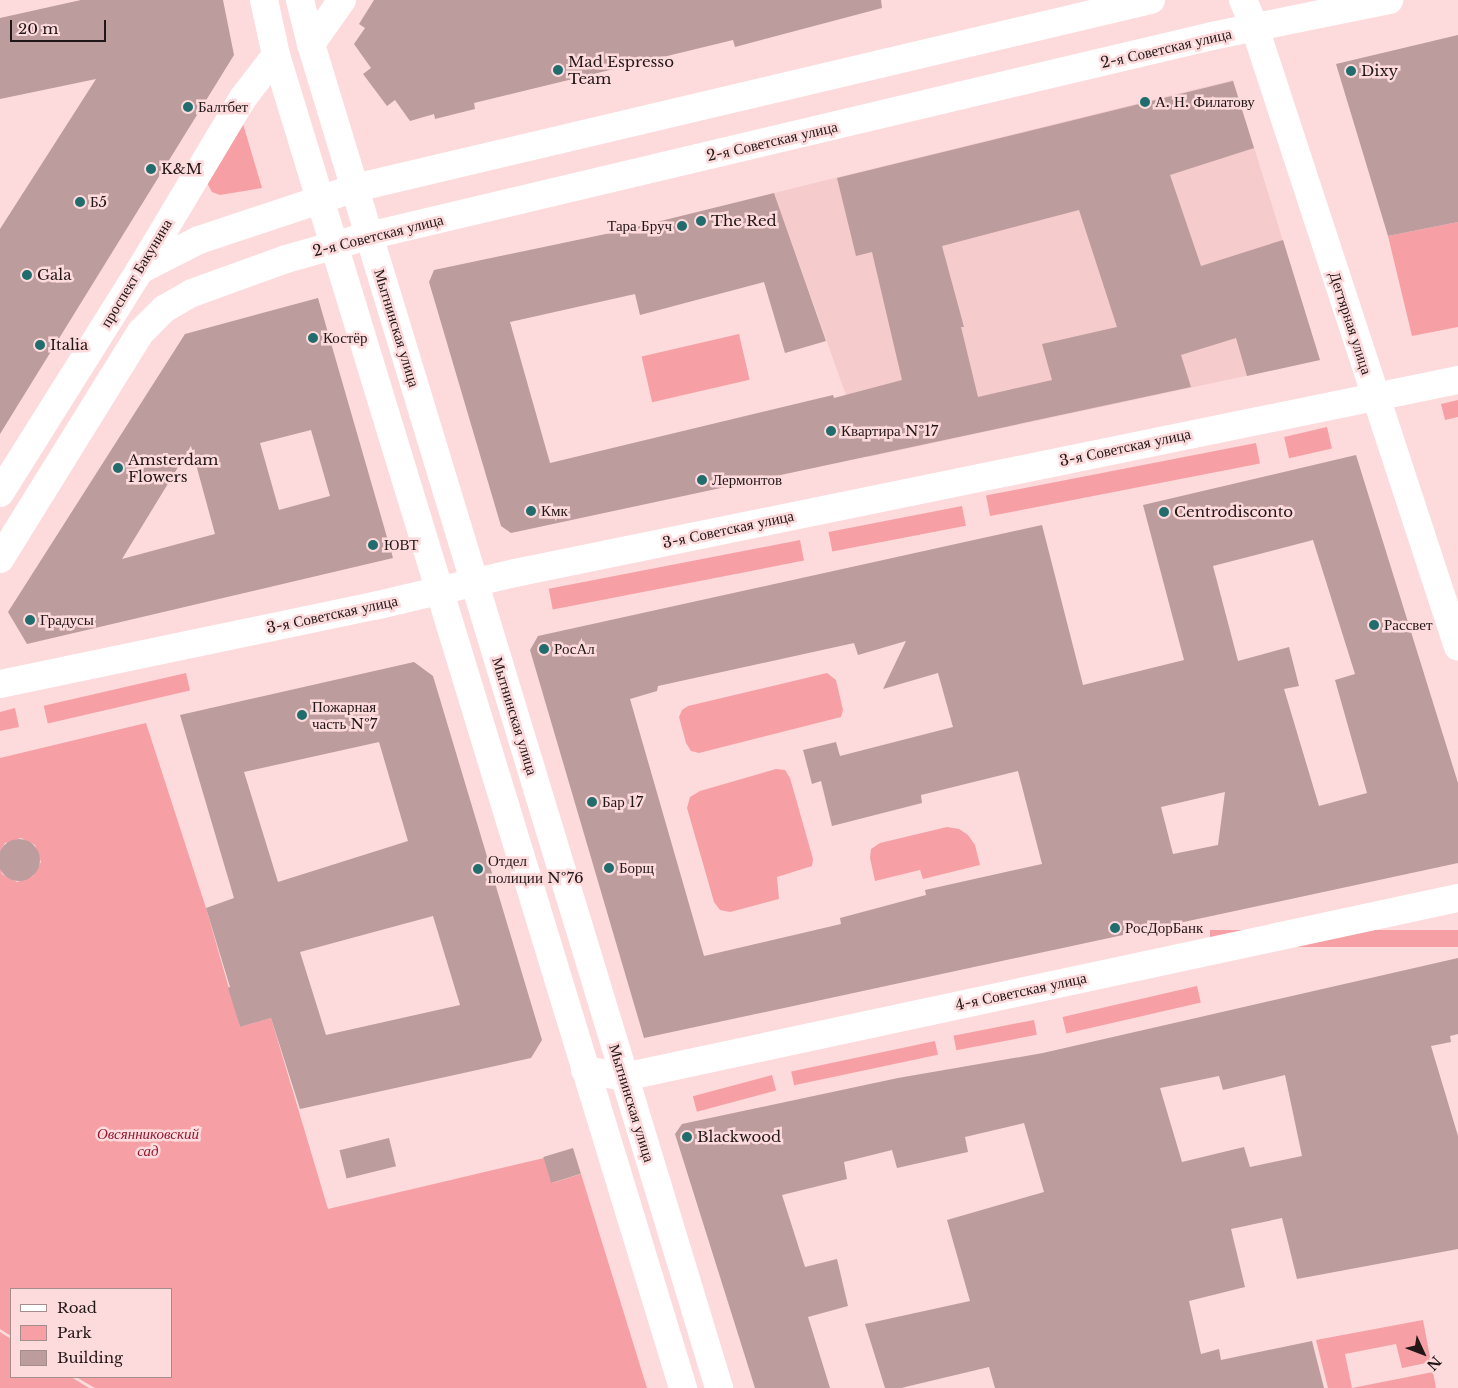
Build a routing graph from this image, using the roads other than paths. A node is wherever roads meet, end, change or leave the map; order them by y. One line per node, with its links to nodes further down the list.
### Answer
1 (264, 0): 9 (street)
2 (300, 0): 8 (street, Мытнинская улица)
3 (342, 0): 8 (street)
4 (1151, 0): 10 (street)
5 (1243, 0): 7 (street, Дегтярная улица)
6 (1389, 0): 7 (street, 2-я Советская улица)
7 (1255, 28): 12 (street, 2-я Советская улица); 16 (street, Дегтярная улица)
8 (311, 44): 9 (street); 10 (street, Мытнинская улица)
9 (274, 46): 11 (street); 14 (street, проспект Бакунина)
10 (355, 188): 11 (street); 12 (street, Мытнинская улица)
11 (320, 198): 13 (street); 14 (street)
12 (368, 236): 13 (street, 2-я Советская улица); 19 (street, Мытнинская улица)
13 (335, 244): 18 (street, 2-я Советская улица); 20 (street)
14 (140, 270): 17 (street, проспект Бакунина)
15 (1458, 380): 16 (street, 3-я Советская улица)
16 (1375, 396): 19 (street, 3-я Советская улица); 21 (street, Дегтярная улица)
17 (0, 494)
18 (0, 560)
19 (474, 582): 20 (street, 3-я Советская улица); 25 (street, Мытнинская улица)
20 (441, 590): 22 (street, 3-я Советская улица); 24 (street)
21 (1458, 648)
22 (0, 684)
23 (1458, 898): 25 (street, 4-я Советская улица)
24 (585, 1070): 25 (street, 4-я Советская улица); 26 (street)
25 (624, 1077): 27 (street, Мытнинская улица)
26 (683, 1388)
27 (719, 1388)

